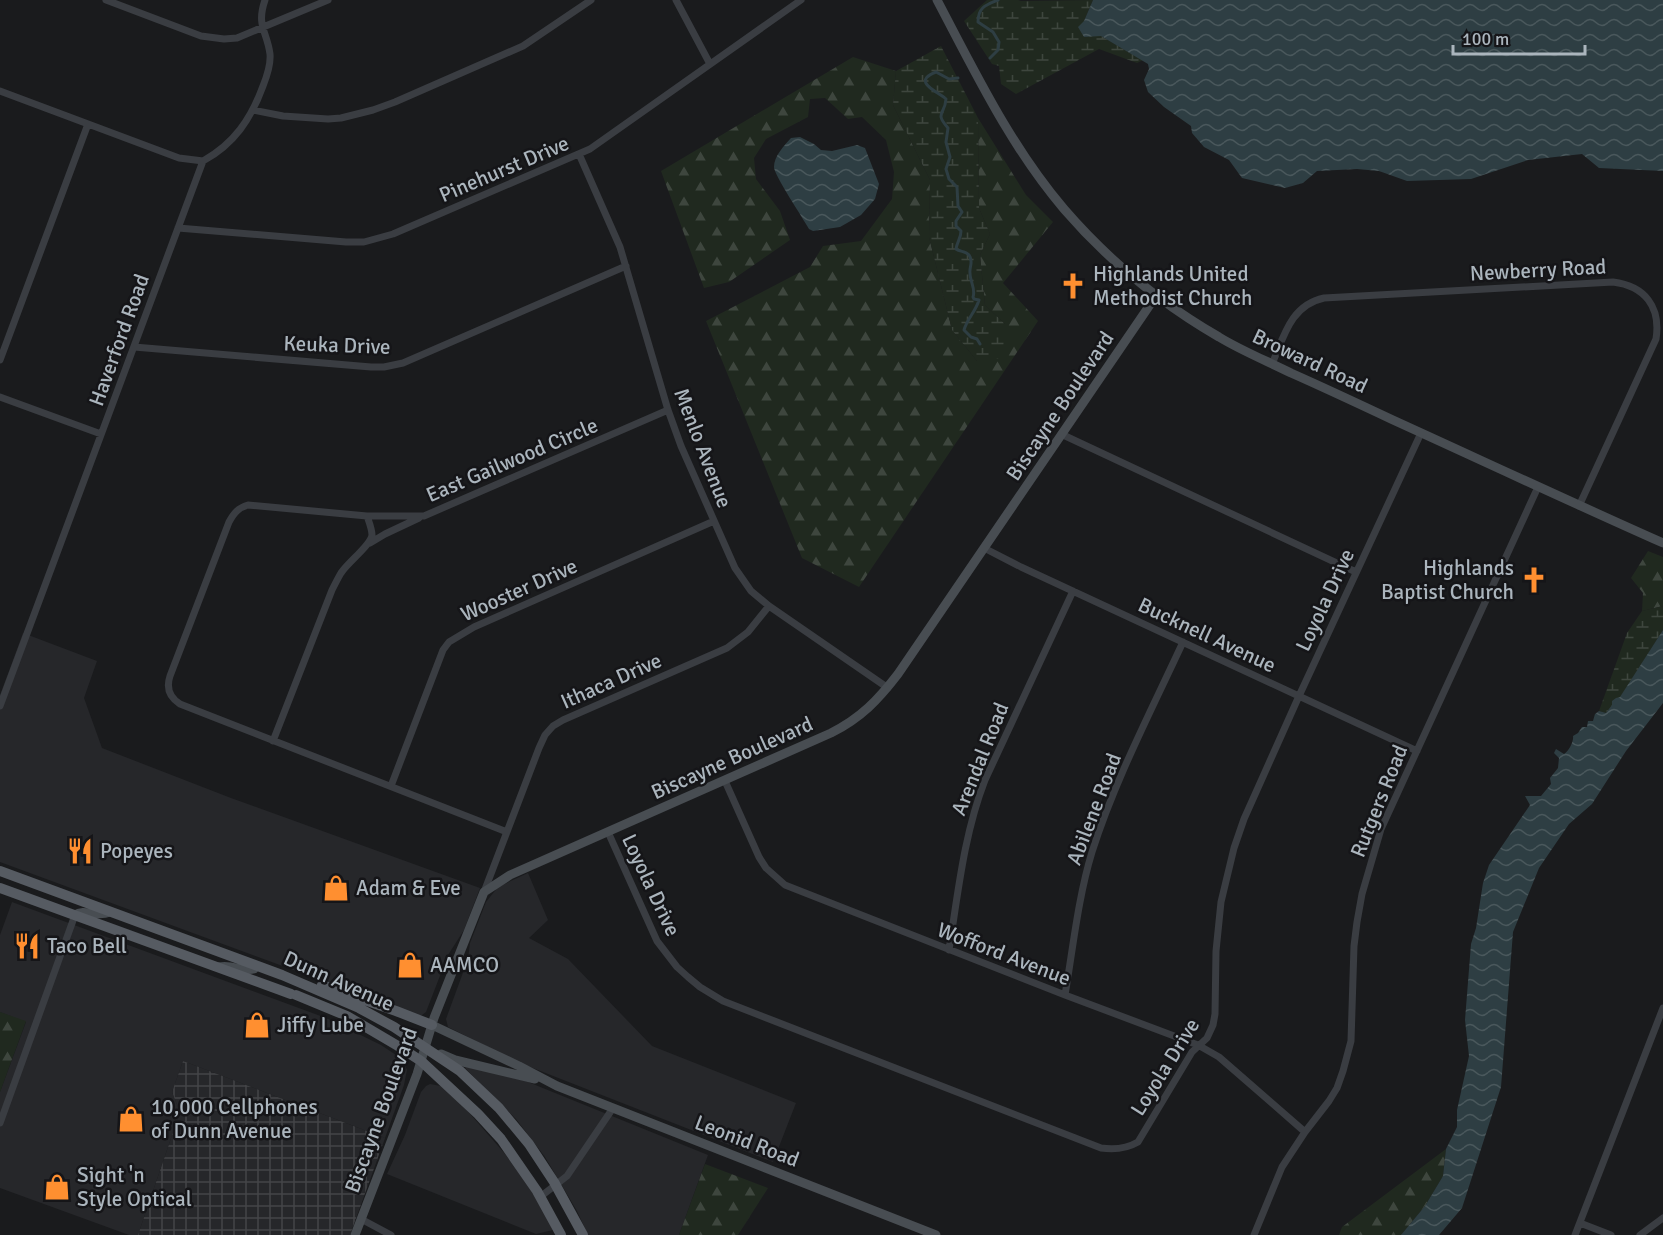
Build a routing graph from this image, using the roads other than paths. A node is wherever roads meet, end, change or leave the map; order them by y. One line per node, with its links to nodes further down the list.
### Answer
1 (106, 0): 8 (street)
2 (265, 0): 9 (street)
3 (328, 0): 9 (street)
4 (591, 0): 12 (street)
5 (676, 0): 10 (street)
6 (801, 0): 10 (street, Pinehurst Drive)
7 (937, 0): 18 (street, Broward Road)
8 (114, 1): 9 (street)
9 (263, 28): 12 (street)
10 (710, 64): 14 (street, Pinehurst Drive)
11 (0, 91): 13 (street)
12 (253, 110): 15 (street)
13 (88, 124): 15 (street); 20 (street)
14 (579, 154): 16 (street, Pinehurst Drive); 17 (street, Menlo Avenue)
15 (203, 161): 16 (street, Haverford Road)
16 (178, 228): 19 (street, Haverford Road)
17 (626, 266): 19 (street, Keuka Drive); 23 (street, Menlo Avenue)
18 (1156, 296): 21 (street, Broward Road); 26 (street, Biscayne Boulevard)
19 (134, 347): 25 (street, Haverford Road)
20 (0, 360)
21 (1272, 364): 24 (street, Broward Road); 28 (street, Newberry Road)
22 (0, 397): 25 (street)
23 (668, 410): 30 (street, East Gailwood Circle); 31 (street, Menlo Avenue)
24 (1421, 433): 27 (street, Broward Road); 35 (street, Loyola Drive)
25 (101, 434): 41 (street, Haverford Road)
26 (1061, 434): 34 (street, Biscayne Boulevard); 35 (street)
27 (1538, 487): 28 (street, Broward Road); 43 (street, Rutgers Road)
28 (1579, 506): 33 (street, Broward Road)
29 (367, 516): 30 (street, East Gailwood Circle); 32 (street); 42 (street, East Gailwood Circle)
30 (424, 516): 32 (street)
31 (714, 521): 37 (street, Menlo Avenue); 45 (street, Wooster Drive)
32 (369, 543): 42 (street)
33 (1663, 543)
34 (984, 548): 36 (street, Bucknell Avenue); 39 (street, Biscayne Boulevard)
35 (1356, 572): 40 (street, Loyola Drive)
36 (1072, 591): 38 (street, Bucknell Avenue); 53 (street, Arendal Road)
37 (769, 606): 39 (street, Menlo Avenue); 46 (street, Ithaca Drive)
38 (1183, 642): 40 (street, Bucknell Avenue); 57 (street, Abilene Road)
39 (888, 688): 44 (street, Biscayne Boulevard)
40 (1299, 696): 43 (street, Bucknell Avenue); 60 (street, Loyola Drive)
41 (0, 706)
42 (273, 741): 45 (street)
43 (1417, 751): 66 (street, Rutgers Road)
44 (725, 781): 47 (street, Biscayne Boulevard); 53 (street, Wofford Avenue)
45 (391, 786): 46 (street)
46 (507, 832): 50 (street, Ithaca Drive)
47 (608, 832): 50 (street, Biscayne Boulevard); 60 (street, Loyola Drive)
48 (0, 872): 51 (main road, Dunn Avenue)
49 (0, 888): 52 (main road, Dunn Avenue)
50 (484, 892): 59 (street, Biscayne Boulevard)
51 (110, 912): 52 (street); 54 (main road, Dunn Avenue)
52 (75, 915): 55 (main road, Dunn Avenue); 65 (street)
53 (949, 950): 57 (street, Wofford Avenue)
54 (256, 966): 55 (street); 56 (main road, Dunn Avenue)
55 (217, 967): 62 (main road, Dunn Avenue)
56 (282, 975): 59 (main road); 61 (main road, Dunn Avenue)
57 (1065, 996): 60 (street, Wofford Avenue)
58 (1663, 1008): 71 (street)
59 (432, 1025): 61 (street, Biscayne Boulevard); 63 (street, Leonid Road)
60 (1198, 1045): 66 (street, Wofford Avenue)
61 (425, 1047): 62 (street, Biscayne Boulevard); 63 (street, Leonid Road); 67 (main road, Dunn Avenue)
62 (421, 1061): 68 (main road, Dunn Avenue); 70 (street, Biscayne Boulevard)
63 (544, 1081): 64 (street, Leonid Road)
64 (613, 1108): 67 (street); 76 (street, Leonid Road)
65 (0, 1123)
66 (1305, 1132): 77 (street, Rutgers Road)
67 (556, 1185): 68 (street); 75 (main road, Dunn Avenue)
68 (540, 1197): 74 (main road, Dunn Avenue)
69 (1663, 1218): 80 (street)
70 (361, 1219): 72 (street); 73 (street, Biscayne Boulevard)
71 (1580, 1223): 78 (street); 79 (street)
72 (388, 1234)
73 (355, 1235)
74 (561, 1235)
75 (583, 1235)
76 (936, 1235)
77 (1254, 1235)
78 (1575, 1235)
79 (1611, 1235)
80 (1640, 1235)

